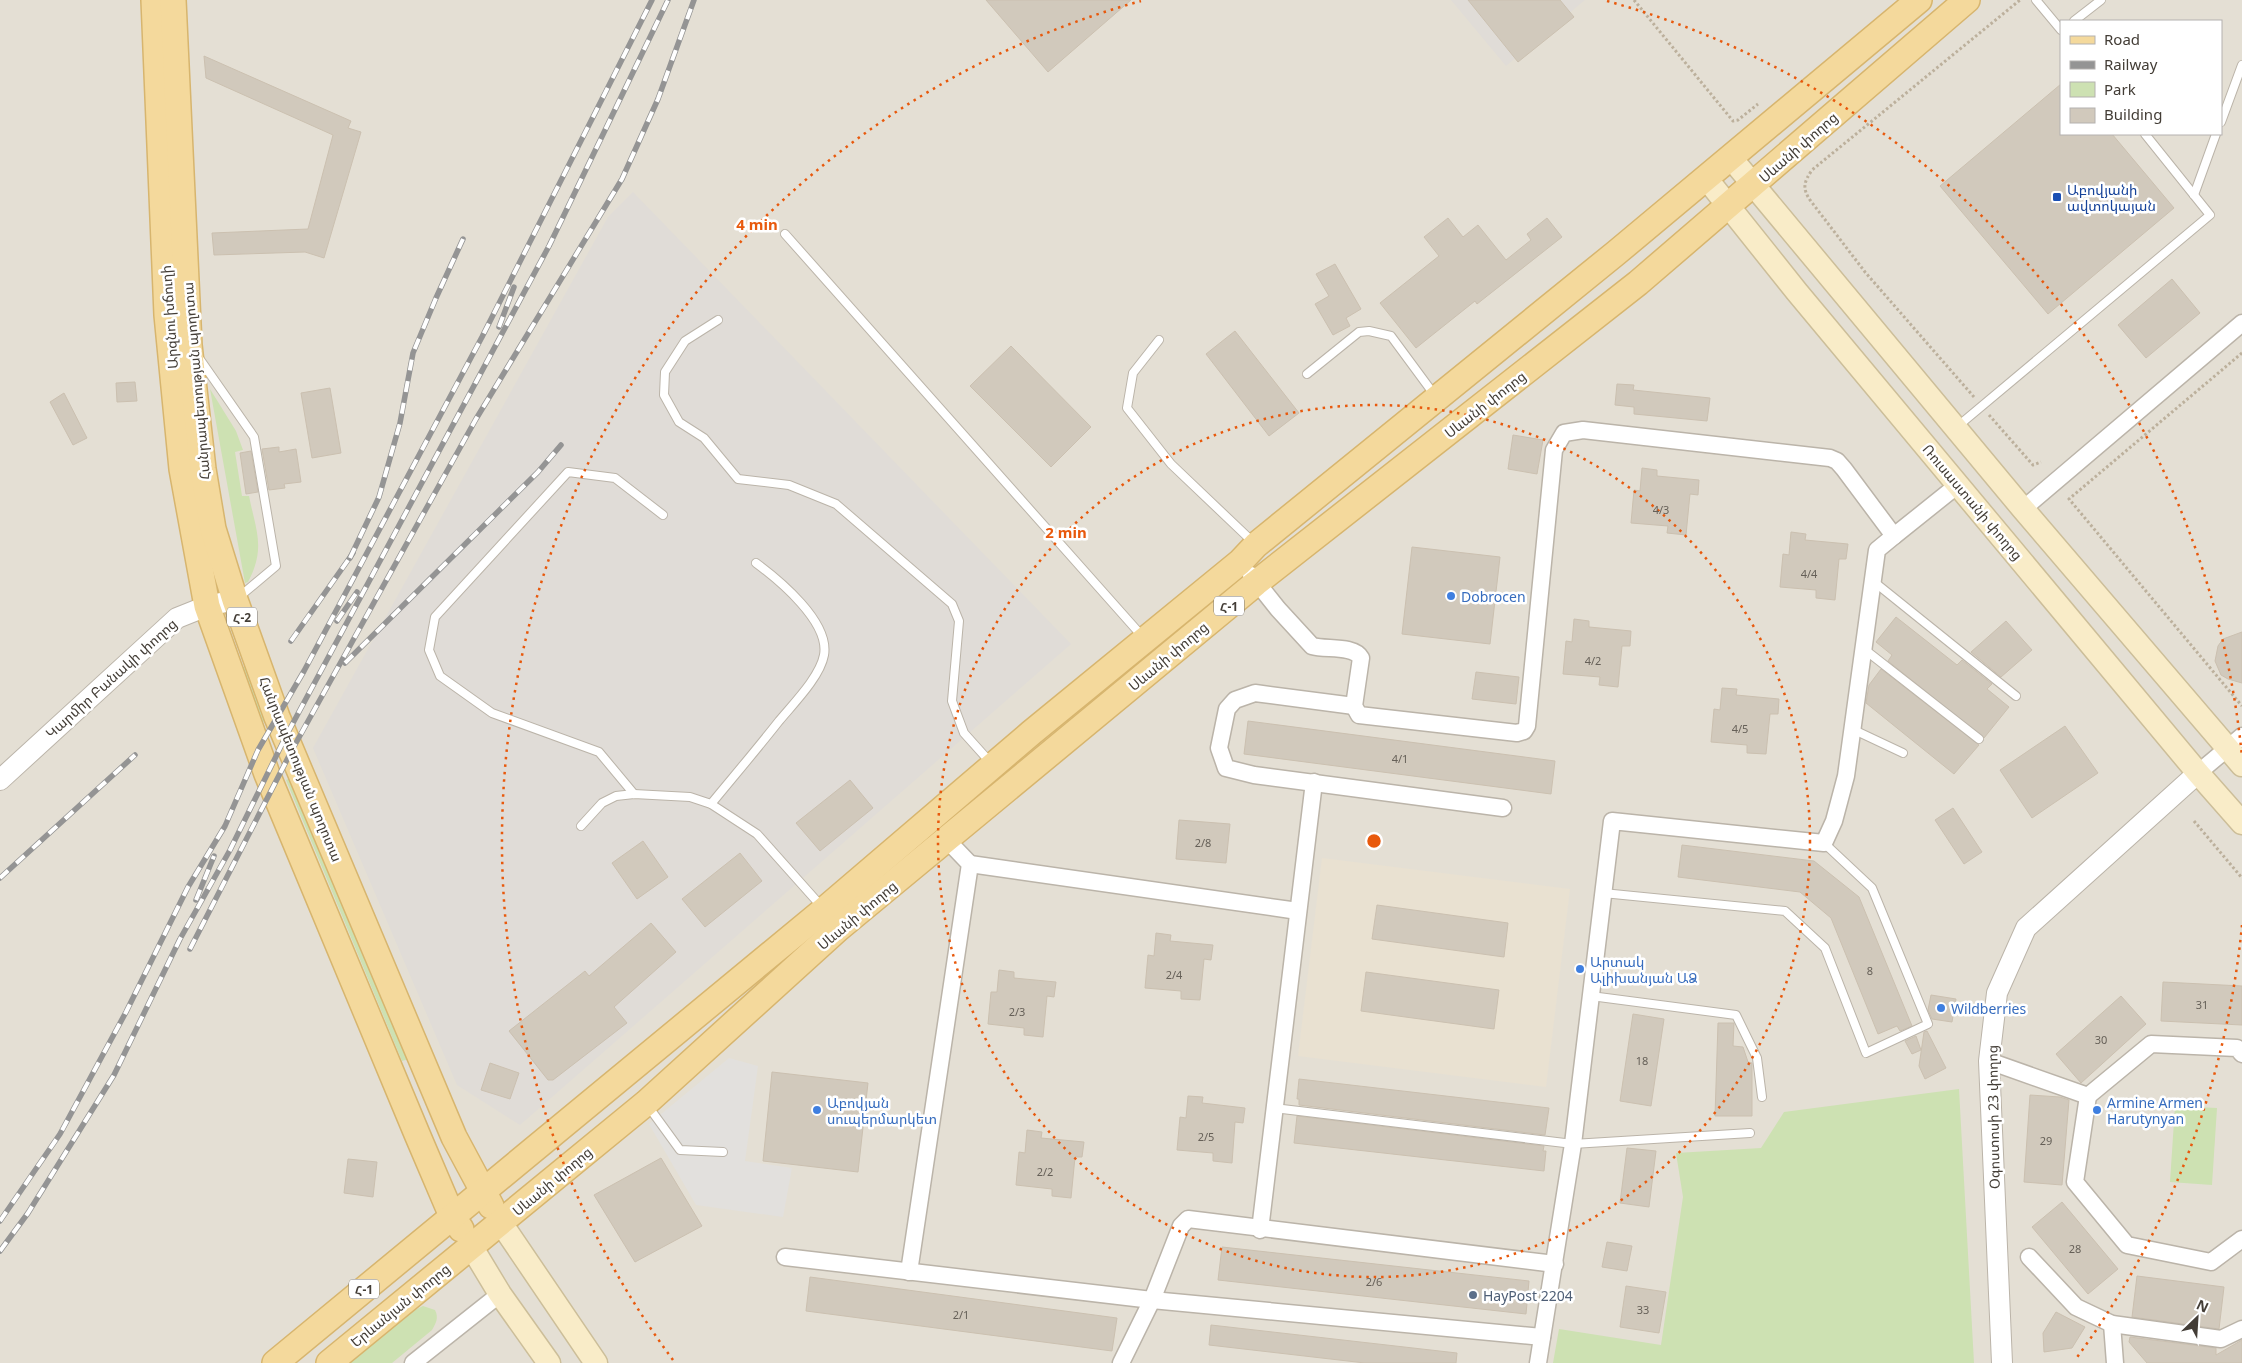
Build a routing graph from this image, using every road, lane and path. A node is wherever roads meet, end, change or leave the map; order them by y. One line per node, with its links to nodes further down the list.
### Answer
1 (154, 0): 41 (main road, Արզնու խճուղի / Հ-2)
2 (173, 0): 25 (main road, Հանրապետության պողոտա / Հ-2)
3 (1634, 0): 12 (path)
4 (1919, 0): 16 (main road, Սևանի փողոց / Հ-1)
5 (1967, 0): 18 (main road, Սևանի փողոց / Հ-1)
6 (2020, 0): 29 (path)
7 (2036, 0): 10 (lane)
8 (2101, 0): 9 (lane)
9 (2075, 20)
10 (2060, 29)
11 (2242, 65): 13 (lane)
12 (1758, 104)
13 (2222, 119)
14 (2146, 135): 19 (lane)
15 (2216, 135): 19 (lane)
16 (1731, 158): 17 (main road, Սևանի փողոց / Հ-1); 18 (main road)
17 (1706, 178): 20 (main road, Ռուսաստանի փողոց); 28 (main road, Սևանի փողոց / Հ-1)
18 (1754, 185): 20 (main road, Սևանի փողոց / Հ-1); 30 (main road)
19 (2194, 195): 29 (lane)
20 (1728, 206): 32 (main road, Ռուսաստանի փողոց); 39 (main road, Սևանի փողոց / Հ-1)
21 (785, 234): 42 (lane)
22 (718, 320): 52 (lane)
23 (2242, 322): 33 (street)
24 (1159, 340): 36 (lane)
25 (189, 344): 40 (main road, Հանրապետության պողոտա / Հ-2); 40 (lane)
26 (2242, 353): 46 (path)
27 (1307, 374): 28 (lane)
28 (1437, 398): 36 (main road, Սևանի փողոց / Հ-1)
29 (1982, 408): 30 (lane); 31 (path)
30 (1955, 429): 33 (main road)
31 (2041, 462)
32 (1959, 484): 35 (street); 53 (main road, Ռուսաստանի փողոց)
33 (2023, 509): 49 (main road)
34 (663, 515): 56 (lane)
35 (1894, 536): 38 (street); 45 (street)
36 (1248, 553): 39 (street); 42 (main road, Սևանի փողոց / Հ-1)
37 (756, 563): 57 (lane)
38 (1873, 581): 43 (street); 44 (lane)
39 (1256, 583): 45 (street); 62 (main road, Սևանի փողոց / Հ-1)
40 (235, 600): 41 (street, Կարմիր Բանակի փողոց); 79 (main road, Հանրապետության պողոտա / Հ-2)
41 (208, 606): 54 (street, Կարմիր Բանակի փողոց); 80 (main road, Արզնու խճուղի / Հ-2)
42 (1145, 640): 52 (main road, Սևանի փողոց / Հ-1)
43 (1864, 649): 47 (street); 48 (lane)
44 (2016, 696)
45 (1354, 706): 55 (street)
46 (2242, 706)
47 (1852, 729): 50 (lane); 63 (street)
48 (1978, 739)
49 (2235, 742): 51 (main road); 53 (street)
50 (1903, 754)
51 (2242, 765)
52 (993, 766): 68 (main road, Սևանի փողոց / Հ-1)
53 (2198, 773): 60 (main road, Ռուսաստանի փողոց); 71 (street, Օգոստոսի 23 փողոց)
54 (0, 780)
55 (1314, 782): 58 (street); 67 (street)
56 (634, 794): 57 (lane); 61 (lane)
57 (711, 804): 68 (lane)
58 (1503, 808)
59 (2194, 821): 65 (path)
60 (2242, 823)
61 (581, 826)
62 (947, 840): 64 (street); 68 (main road, Սևանի փողոց / Հ-1)
63 (1824, 843): 66 (street); 66 (lane)
64 (970, 864): 67 (street); 88 (street)
65 (2242, 878)
66 (1603, 893): 69 (street)
67 (1298, 911): 75 (street)
68 (831, 919): 74 (main road, Սևանի փողոց / Հ-1); 79 (main road, Սևանի փողոց / Հ-1)
69 (1591, 996): 73 (lane); 77 (street)
70 (2242, 1054): 72 (street)
71 (1989, 1061): 72 (street); 101 (street, Օգոստոսի 23 փողոց)
72 (2088, 1096): 83 (street)
73 (1762, 1097)
74 (646, 1102): 78 (lane); 81 (main road, Սևանի փողոց / Հ-1)
75 (1274, 1108): 77 (lane); 82 (street)
76 (1750, 1134): 77 (lane)
77 (1573, 1144): 87 (street)
78 (723, 1152)
79 (483, 1192): 80 (main road, Սևանի փողոց / Հ-1); 81 (main road, Հանրապետության պողոտա / Հ-2)
80 (452, 1216): 84 (main road, Հ-2); 94 (main road, Հ-1)
81 (501, 1224): 84 (main road, Սևանի փողոց / Հ-1); 98 (main road, Հանրապետության պողոտա)
82 (1260, 1230): 87 (street); 90 (street)
83 (2242, 1239)
84 (471, 1246): 89 (main road); 95 (main road, Երևանյան փողոց / Հ-1)
85 (785, 1257): 88 (street)
86 (2029, 1257): 91 (street)
87 (1555, 1264): 93 (street)
88 (909, 1272): 90 (street)
89 (500, 1294): 96 (street); 97 (main road)
90 (1152, 1300): 93 (street); 99 (street)
91 (2112, 1324): 92 (street); 102 (street)
92 (2242, 1329)
93 (1542, 1337): 100 (street)
94 (275, 1363)
95 (329, 1363)
96 (413, 1363)
97 (550, 1363)
98 (596, 1363)
99 (1121, 1363)
100 (1538, 1363)
101 (2002, 1363)
102 (2115, 1363)

